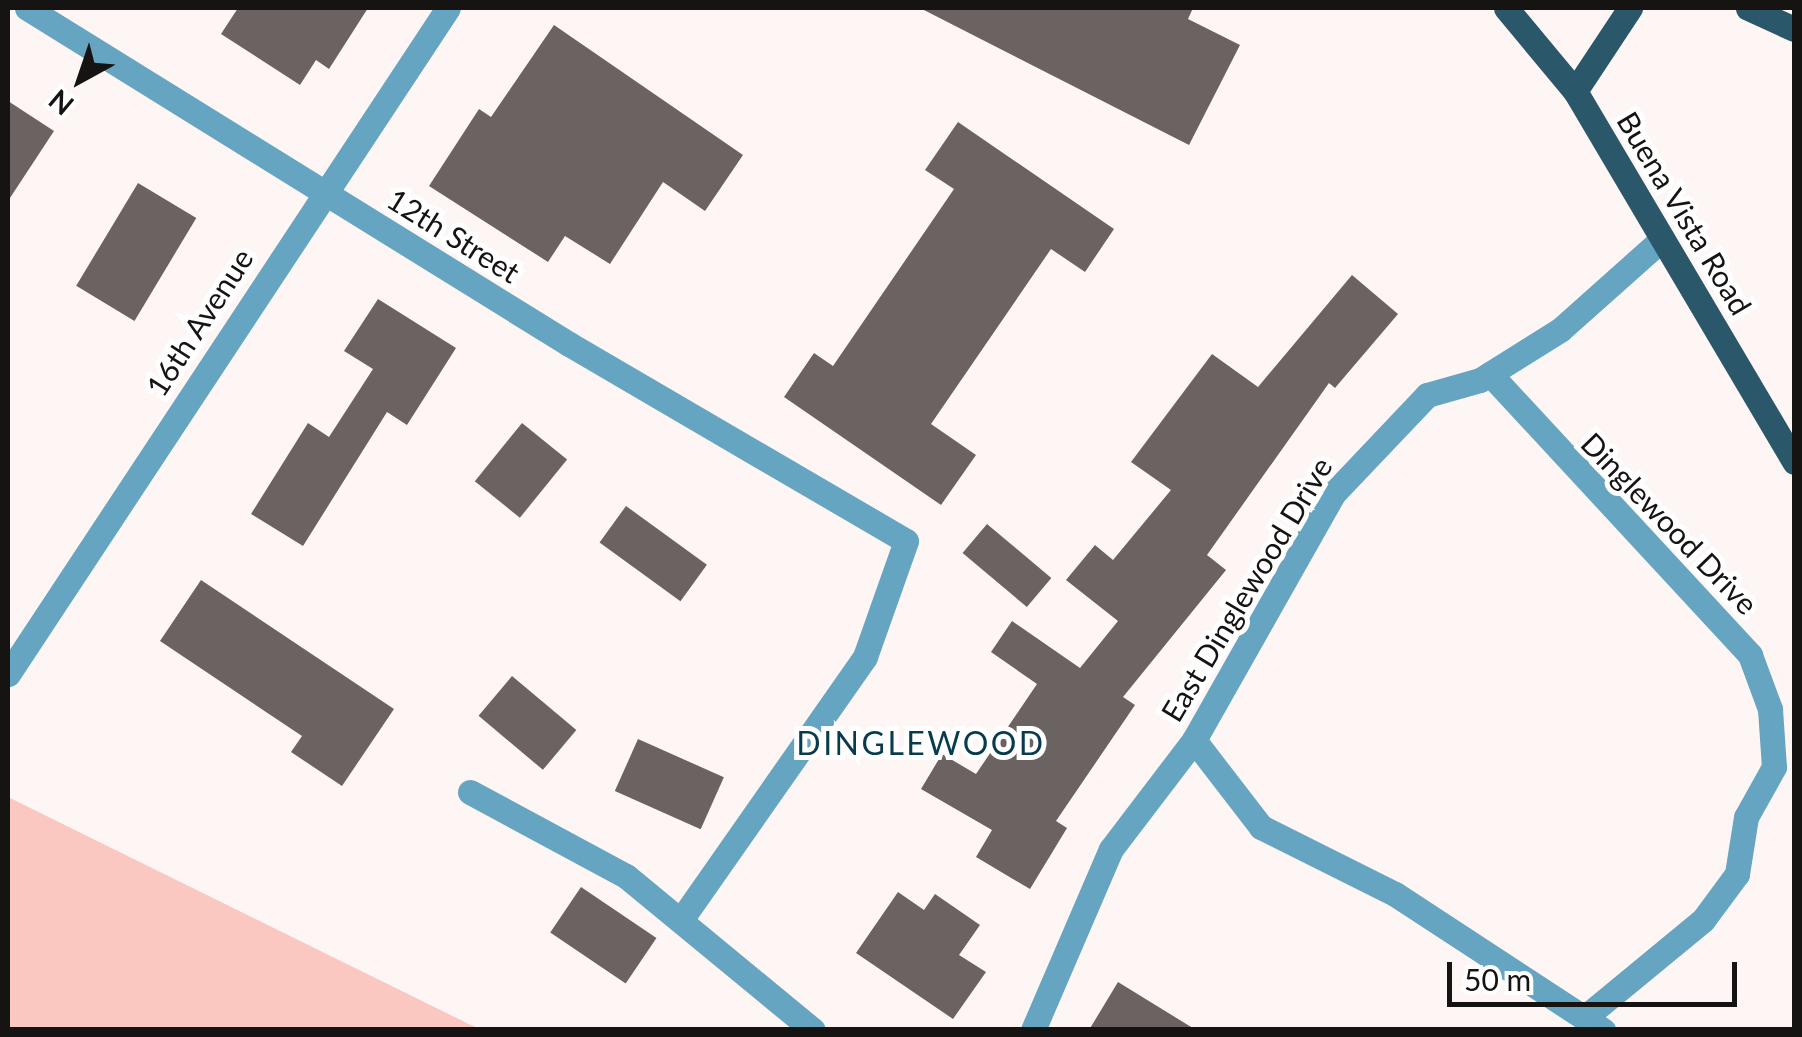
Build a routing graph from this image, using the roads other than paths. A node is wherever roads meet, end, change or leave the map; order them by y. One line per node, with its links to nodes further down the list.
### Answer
1 (27, 8): 8 (street, 12th Street)
2 (448, 8): 8 (street, 16th Avenue)
3 (1506, 8): 7 (main road, Buena Vista Road)
4 (1630, 8): 7 (main road)
5 (1748, 8): 6 (main road)
6 (1794, 29)
7 (1575, 91): 9 (main road, Buena Vista Road)
8 (322, 192): 12 (street, 16th Avenue); 15 (street, 12th Street)
9 (1662, 238): 10 (street, East Dinglewood Drive); 11 (main road, Buena Vista Road)
10 (1490, 374): 13 (street, East Dinglewood Drive); 16 (street, Dinglewood Drive)
11 (1794, 462)
12 (8, 674)
13 (1194, 740): 16 (street); 18 (street, East Dinglewood Drive)
14 (470, 792): 15 (street)
15 (682, 918): 17 (street)
16 (1593, 1024)
17 (813, 1030)
18 (1033, 1030)

